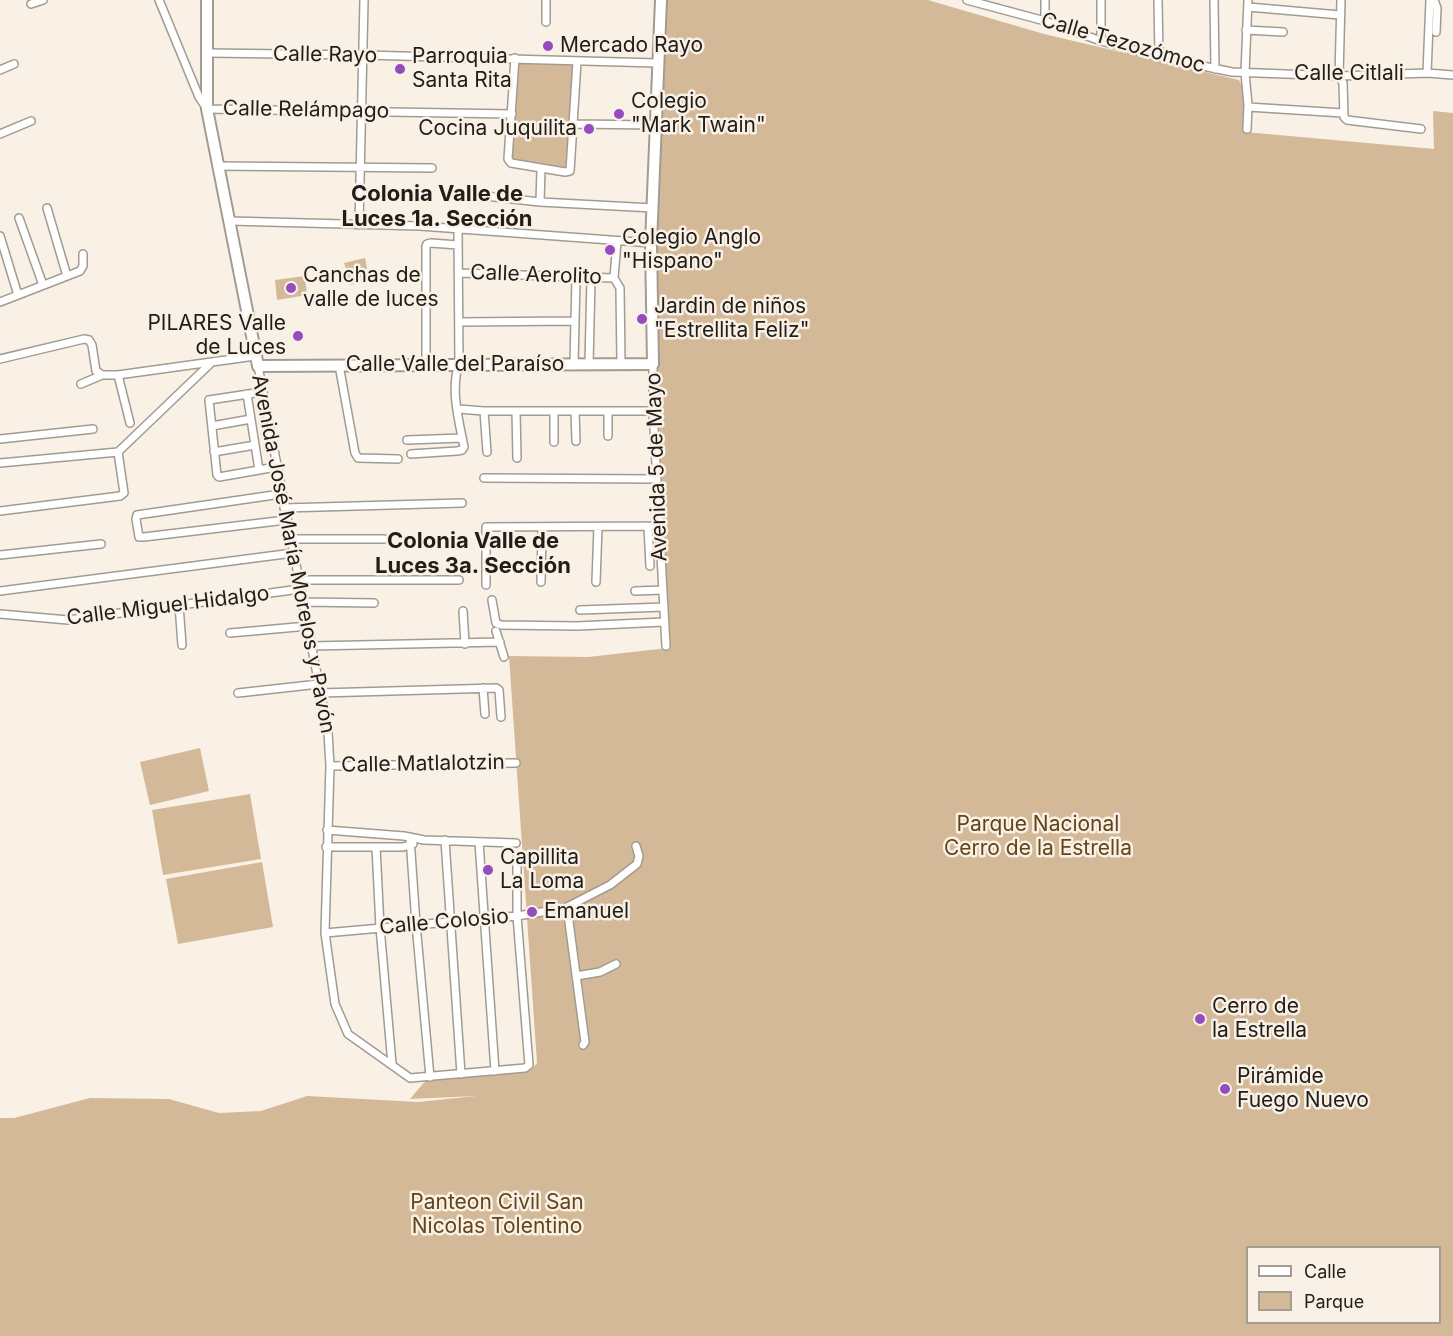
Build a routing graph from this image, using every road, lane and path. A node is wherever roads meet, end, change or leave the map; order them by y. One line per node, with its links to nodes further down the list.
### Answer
1 (43, 0): 15 (street)
2 (159, 0): 38 (street)
3 (207, 0): 24 (street, Avenida José María Morelos y Pavón)
4 (364, 0): 25 (street)
5 (546, 0): 19 (street)
6 (661, 0): 29 (street, Avenida 5 de Mayo)
7 (967, 0): 16 (street, Calle Tezozómoc)
8 (1045, 0): 18 (street)
9 (1101, 0): 23 (street)
10 (1158, 0): 26 (street)
11 (1214, 0): 31 (street)
12 (1341, 0): 17 (street)
13 (1432, 0): 22 (street); 34 (street)
14 (1248, 3): 17 (street); 20 (street)
15 (31, 4)
16 (999, 4): 18 (street, Calle Tezozómoc)
17 (1340, 15): 36 (street)
18 (1045, 21): 23 (street, Calle Tezozómoc)
19 (546, 22)
20 (1246, 30): 21 (street); 33 (street)
21 (1283, 32)
22 (1436, 33)
23 (1101, 41): 26 (street, Calle Tezozómoc)
24 (208, 53): 25 (street, Calle Rayo); 38 (street, Avenida José María Morelos y Pavón)
25 (364, 55): 27 (street, Calle Rayo); 39 (street)
26 (1159, 57): 31 (street, Calle Tezozómoc)
27 (515, 58): 28 (street, Calle Rayo); 41 (street)
28 (577, 62): 29 (street, Calle Rayo); 43 (street)
29 (657, 63): 44 (street, Avenida 5 de Mayo)
30 (14, 64): 32 (street)
31 (1215, 69): 33 (street, Calle Tezozómoc)
32 (0, 70)
33 (1245, 73): 36 (street, Calle Citlali); 37 (street)
34 (1427, 73): 35 (street, Calle Citlali); 36 (street, Calle Citlali)
35 (1453, 75)
36 (1339, 76): 40 (street)
37 (1248, 106): 40 (street); 45 (street)
38 (207, 108): 39 (street, Calle Relámpago); 48 (street, Avenida José María Morelos y Pavón)
39 (361, 112): 41 (street, Calle Relámpago); 49 (street)
40 (1343, 113): 46 (street)
41 (512, 114): 51 (street)
42 (31, 121): 47 (street)
43 (574, 124): 44 (street); 51 (street)
44 (655, 125): 55 (street, Avenida 5 de Mayo)
45 (1247, 129)
46 (1421, 129)
47 (0, 134)
48 (217, 166): 49 (street); 57 (street, Avenida José María Morelos y Pavón)
49 (361, 167): 50 (street); 58 (street)
50 (432, 168)
51 (542, 169): 53 (street)
52 (458, 193): 53 (street)
53 (540, 202): 55 (street)
54 (46, 208): 66 (street)
55 (653, 208): 62 (street, Avenida 5 de Mayo)
56 (19, 218): 70 (street)
57 (230, 221): 58 (street); 76 (street, Avenida José María Morelos y Pavón)
58 (359, 225): 59 (street)
59 (458, 229): 61 (street); 63 (street)
60 (0, 236): 71 (street)
61 (616, 242): 62 (street); 68 (street)
62 (651, 243): 83 (street, Avenida 5 de Mayo)
63 (458, 245): 65 (street); 79 (street)
64 (82, 254): 66 (street)
65 (459, 273): 67 (street, Calle Aerolito); 74 (street)
66 (68, 276): 70 (street)
67 (576, 278): 69 (street, Calle Aerolito); 73 (street)
68 (614, 278): 69 (street, Calle Aerolito); 78 (street)
69 (591, 279): 82 (street)
70 (43, 285): 71 (street)
71 (18, 295): 72 (street)
72 (0, 302)
73 (575, 321): 74 (street); 81 (street)
74 (459, 322): 80 (street)
75 (0, 359): 85 (street)
76 (256, 361): 77 (street); 84 (street, Calle Valle del Paraíso); 88 (street, Avenida José María Morelos y Pavón)
77 (211, 363): 86 (street); 108 (street)
78 (621, 363): 82 (street, Calle Valle del Paraíso); 83 (street, Calle Valle del Paraíso)
79 (426, 364): 80 (street, Calle Valle del Paraíso); 84 (street, Calle Valle del Paraíso)
80 (459, 364): 81 (street, Calle Valle del Paraíso); 90 (street)
81 (574, 364): 82 (street, Calle Valle del Paraíso)
82 (589, 364)
83 (653, 364): 96 (street, Avenida 5 de Mayo)
84 (339, 365): 113 (street)
85 (102, 375): 86 (street); 87 (street)
86 (118, 375): 98 (street)
87 (81, 384)
88 (262, 392): 89 (street); 115 (street, Avenida José María Morelos y Pavón)
89 (248, 394): 97 (street); 99 (street)
90 (458, 409): 91 (street); 102 (street)
91 (484, 411): 92 (street); 110 (street)
92 (516, 411): 93 (street); 112 (street)
93 (554, 411): 94 (street); 106 (street)
94 (575, 411): 95 (street); 105 (street)
95 (608, 411): 96 (street); 101 (street)
96 (653, 411): 118 (street, Avenida 5 de Mayo)
97 (251, 419): 99 (street); 107 (street)
98 (130, 423)
99 (212, 426): 109 (street)
100 (93, 429): 103 (street)
101 (608, 436)
102 (462, 438): 104 (street); 111 (street)
103 (0, 439)
104 (407, 440)
105 (576, 441)
106 (554, 442)
107 (255, 445): 109 (street); 116 (street)
108 (118, 452): 114 (street); 122 (street)
109 (214, 452): 116 (street)
110 (486, 452)
111 (411, 454)
112 (517, 458)
113 (398, 459)
114 (0, 463)
115 (276, 467): 116 (street); 119 (street, Avenida José María Morelos y Pavón)
116 (259, 470)
117 (484, 478): 118 (street)
118 (656, 479): 125 (street, Avenida 5 de Mayo)
119 (281, 494): 121 (street, Avenida José María Morelos y Pavón); 123 (street)
120 (462, 503): 121 (street)
121 (284, 508): 123 (street, Avenida José María Morelos y Pavón)
122 (0, 511)
123 (286, 520): 129 (street, Avenida José María Morelos y Pavón)
124 (648, 526): 125 (street); 127 (street); 133 (street)
125 (659, 526): 140 (street, Avenida 5 de Mayo)
126 (542, 527): 127 (street); 136 (street); 138 (street)
127 (598, 527): 137 (street)
128 (384, 539): 129 (street)
129 (290, 540): 131 (street, Avenida José María Morelos y Pavón)
130 (101, 544): 132 (street)
131 (293, 553): 134 (street, Avenida José María Morelos y Pavón); 141 (street)
132 (0, 555)
133 (650, 566)
134 (298, 580): 135 (street); 139 (street, Avenida José María Morelos y Pavón)
135 (459, 580)
136 (541, 582)
137 (596, 582)
138 (486, 585)
139 (300, 589): 144 (street, Avenida José María Morelos y Pavón); 146 (street, Calle Miguel Hidalgo)
140 (663, 590): 142 (street); 147 (street, Avenida 5 de Mayo)
141 (0, 591)
142 (635, 591)
143 (492, 600): 151 (street)
144 (303, 602): 145 (street); 152 (street, Avenida José María Morelos y Pavón)
145 (374, 603)
146 (179, 605): 150 (street, Calle Miguel Hidalgo); 157 (street)
147 (664, 607): 148 (street); 151 (street, Avenida 5 de Mayo)
148 (580, 610)
149 (463, 611): 156 (street)
150 (0, 614)
151 (664, 622): 159 (street, Avenida 5 de Mayo)
152 (308, 626): 154 (street); 158 (street, Avenida José María Morelos y Pavón)
153 (496, 631): 155 (street)
154 (230, 633)
155 (500, 642): 156 (street); 160 (street)
156 (465, 644): 158 (street)
157 (183, 645)
158 (312, 646): 161 (street, Avenida José María Morelos y Pavón)
159 (666, 646)
160 (504, 657)
161 (319, 684): 163 (street); 164 (street, Avenida José María Morelos y Pavón)
162 (483, 688): 164 (street); 165 (street); 166 (street)
163 (238, 693)
164 (321, 693): 168 (street, Avenida José María Morelos y Pavón)
165 (484, 714)
166 (501, 717)
167 (516, 763): 168 (street, Calle Matlalotzin)
168 (330, 766): 169 (street, Avenida José María Morelos y Pavón)
169 (327, 830): 171 (street); 175 (street, Avenida José María Morelos y Pavón)
170 (445, 840): 171 (street); 172 (street); 181 (street)
171 (410, 841): 176 (street); 182 (street)
172 (479, 842): 173 (street); 180 (street)
173 (516, 843)
174 (636, 846): 178 (street, Calle Colosio)
175 (326, 847): 176 (street); 184 (street, Avenida José María Morelos y Pavón)
176 (376, 847): 183 (street)
177 (517, 857): 179 (street)
178 (567, 907): 179 (street, Calle Colosio); 186 (street)
179 (517, 916): 180 (street, Calle Colosio); 189 (street)
180 (484, 918): 181 (street, Calle Colosio); 189 (street)
181 (451, 921): 182 (street, Calle Colosio); 190 (street)
182 (416, 924): 183 (street, Calle Colosio); 191 (street)
183 (380, 927): 184 (street, Calle Colosio); 188 (street)
184 (324, 933): 188 (street, Avenida José María Morelos y Pavón)
185 (616, 964): 186 (street)
186 (576, 976): 187 (street)
187 (583, 1045)
188 (392, 1064): 191 (street, Avenida José María Morelos y Pavón)
189 (495, 1071): 190 (street)
190 (461, 1074): 191 (street)
191 (430, 1077)

